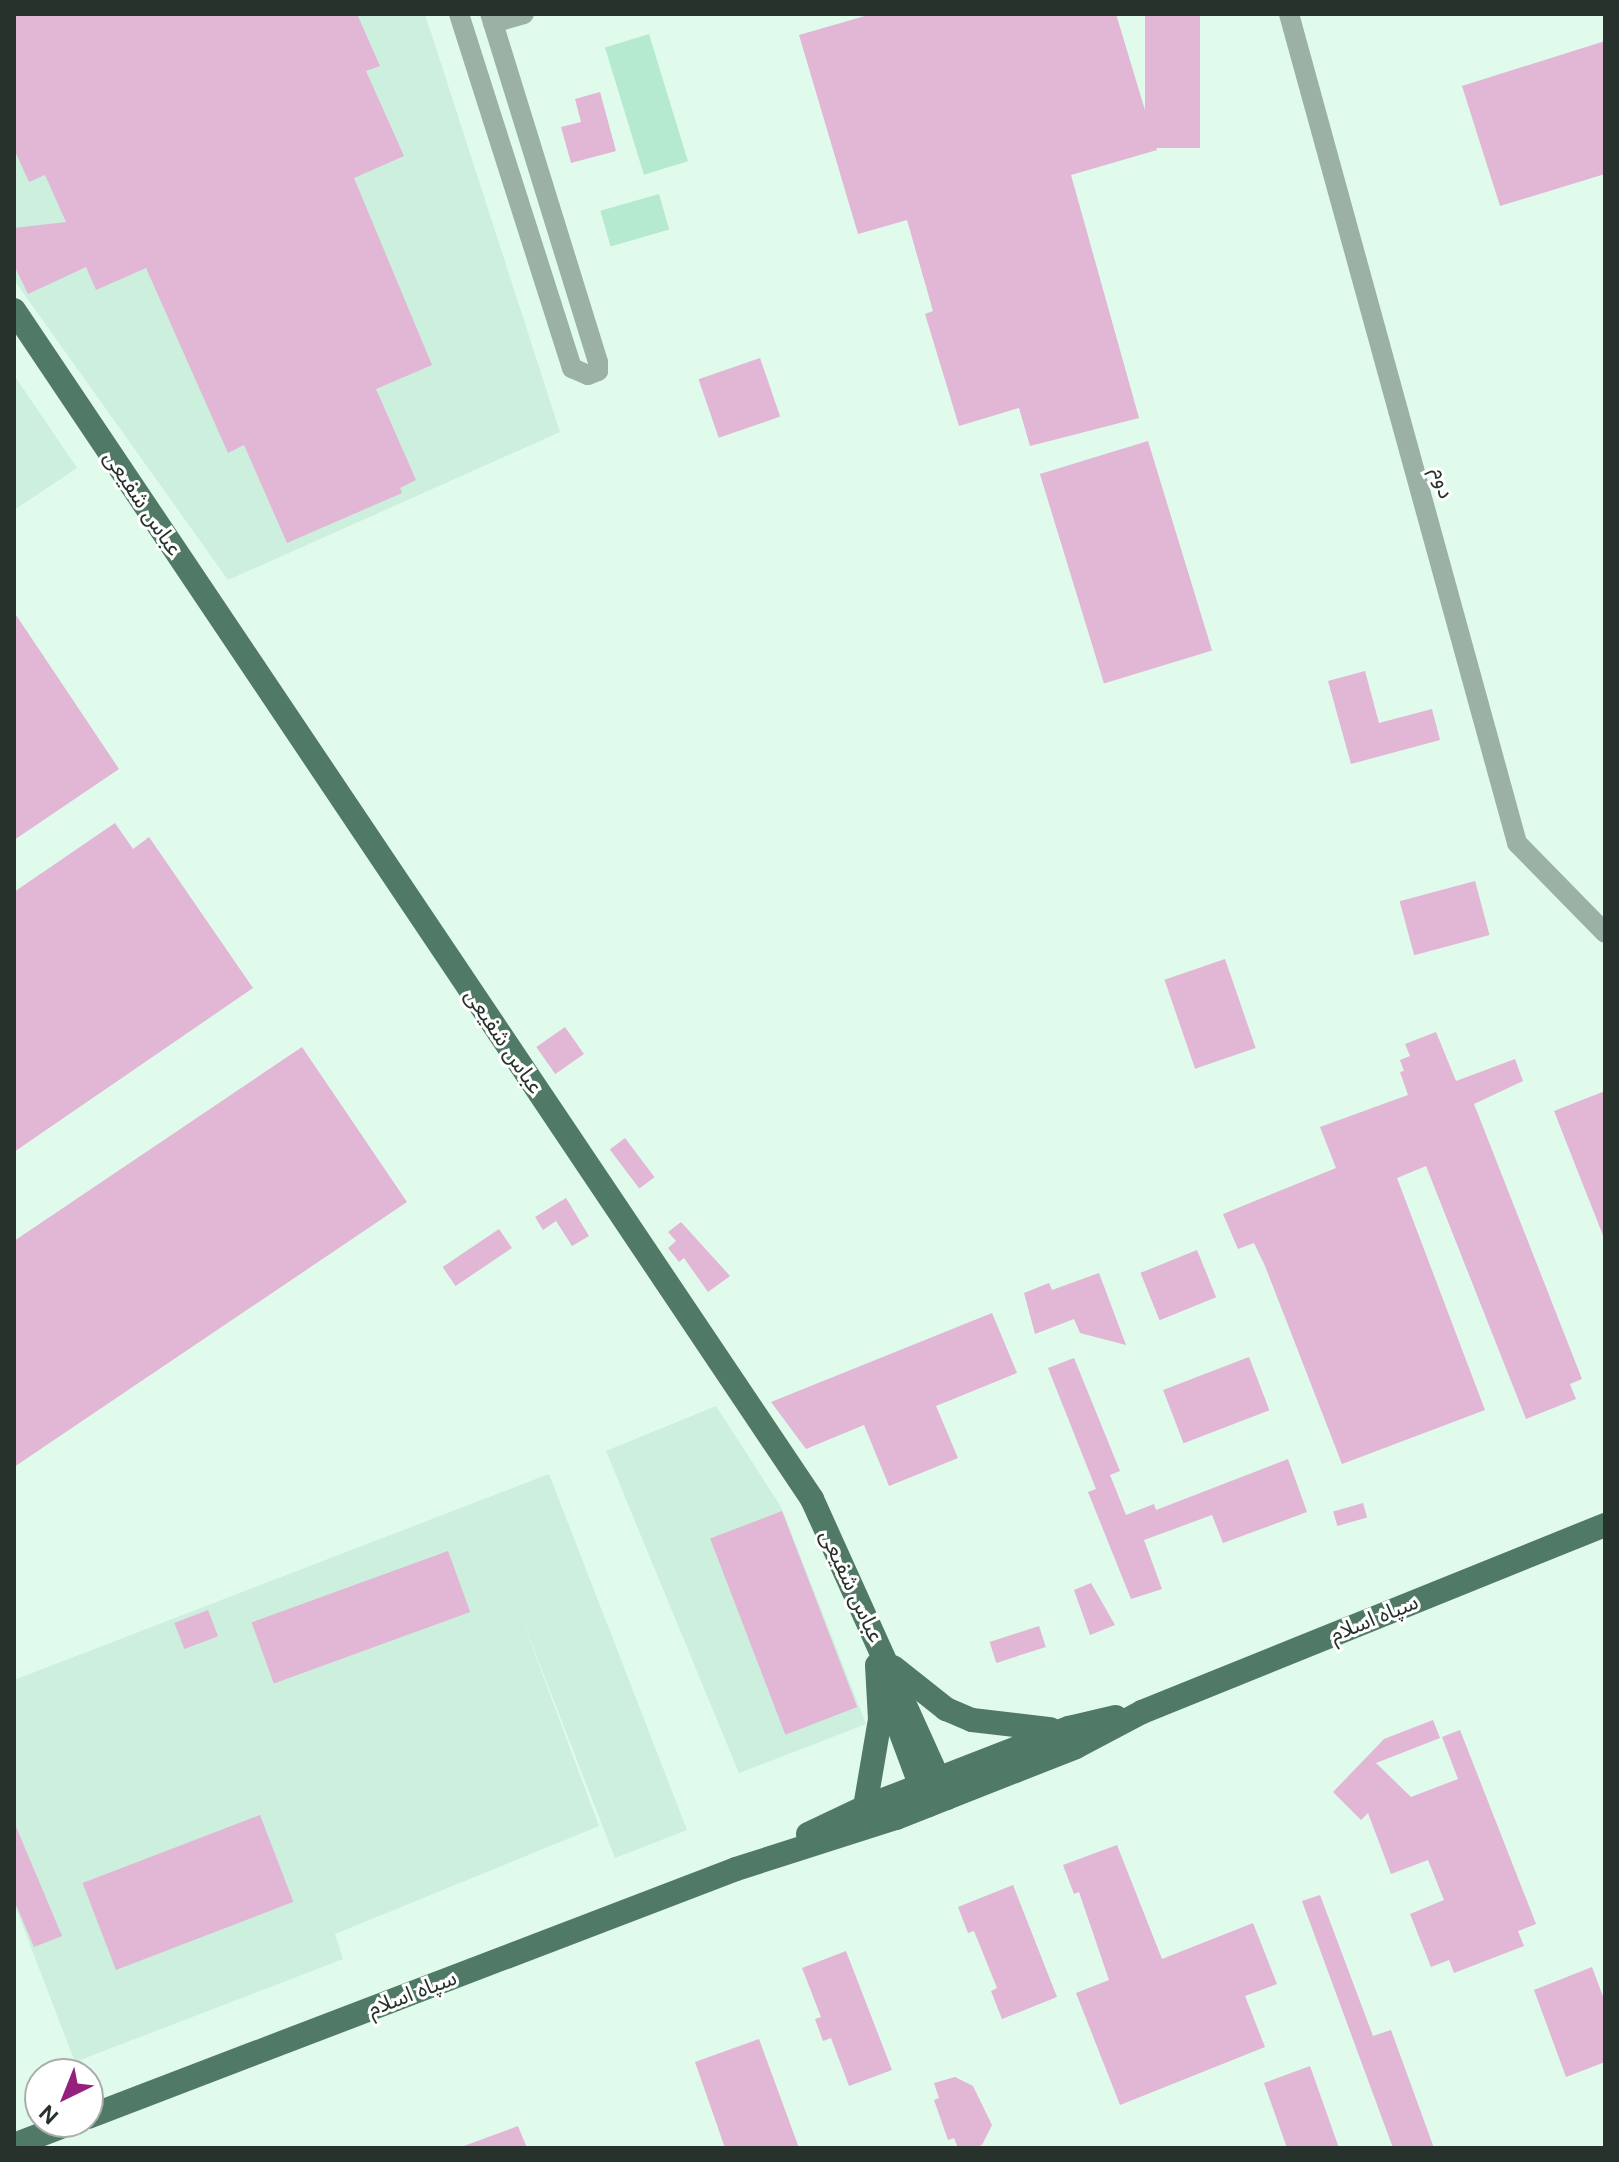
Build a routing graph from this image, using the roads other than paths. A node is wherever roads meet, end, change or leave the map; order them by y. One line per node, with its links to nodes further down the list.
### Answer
1 (459, 14): 4 (lane)
2 (524, 14): 4 (lane)
3 (1289, 14): 7 (lane, دوم)
4 (491, 18)
5 (14, 310): 9 (main road, عباس شفیعی)
6 (14, 339): 9 (main road, عباس شفیعی)
7 (1605, 933)
8 (1605, 1525): 10 (main road, سپاه اسلام)
9 (881, 1663): 11 (main road); 12 (main road, عباس شفیعی); 13 (main road)
10 (1142, 1712): 11 (main road, سپاه اسلام); 12 (main road, سپاه اسلام)
11 (1069, 1728): 12 (main road, سپاه اسلام)
12 (934, 1792): 13 (main road, سپاه اسلام); 14 (main road, سپاه اسلام)
13 (865, 1807): 14 (main road, سپاه اسلام)
14 (736, 1869): 15 (main road, سپاه اسلام)
15 (104, 2111)

